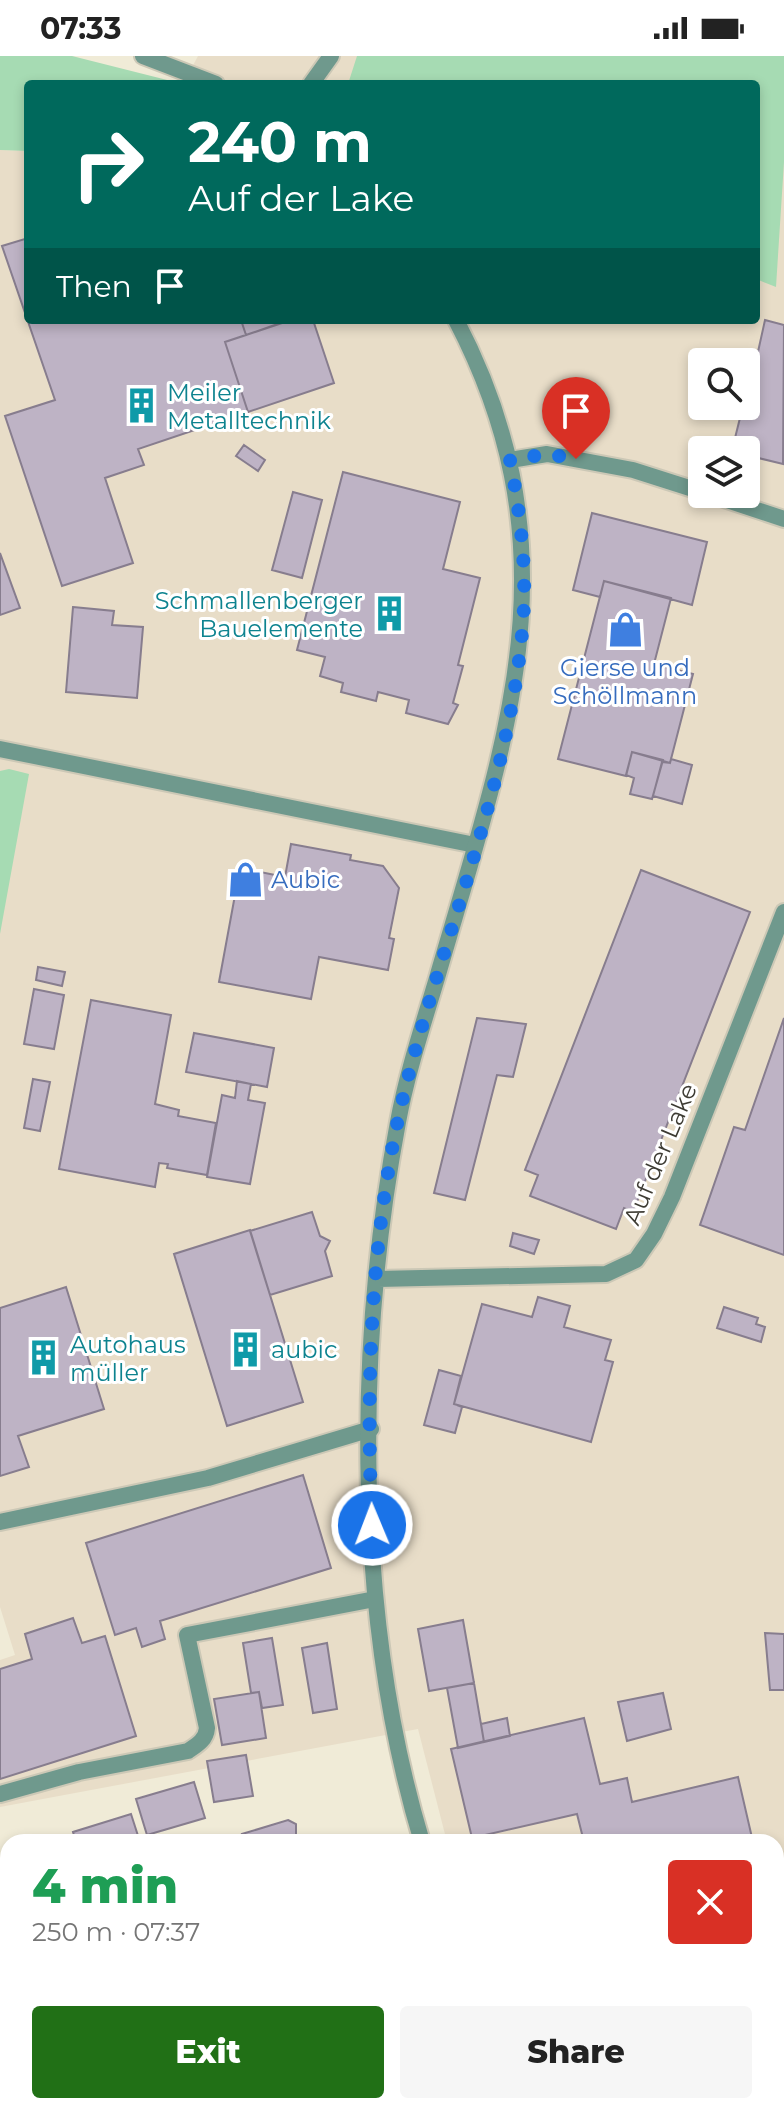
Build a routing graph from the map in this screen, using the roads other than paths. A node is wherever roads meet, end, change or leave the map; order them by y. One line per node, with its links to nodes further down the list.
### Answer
1 (143, 56): 3 (street)
2 (331, 56): 4 (street)
3 (206, 80)
4 (314, 80)
5 (458, 324): 6 (street)
6 (510, 460): 7 (street); 11 (street)
7 (688, 488)
8 (751, 508): 9 (street)
9 (784, 519)
10 (0, 749): 11 (street)
11 (475, 845): 13 (street)
12 (784, 912): 13 (street, Auf der Lake)
13 (378, 1279): 14 (street)
14 (371, 1429): 15 (street); 16 (street)
15 (0, 1522)
16 (375, 1599): 17 (street); 18 (street)
17 (0, 1794)
18 (420, 1834)

